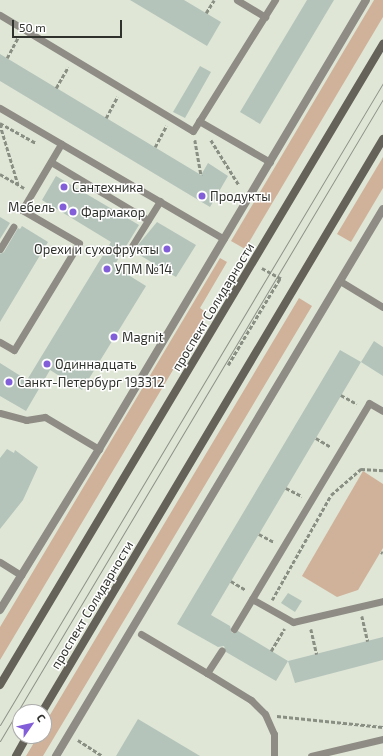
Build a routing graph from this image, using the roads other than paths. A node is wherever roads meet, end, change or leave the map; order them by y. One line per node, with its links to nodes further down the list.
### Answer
1 (237, 0): 5 (lane)
2 (275, 0): 5 (lane)
3 (366, 0): 12 (street)
4 (0, 15): 8 (lane)
5 (265, 17): 8 (lane)
6 (383, 44): 35 (main road, проспект Солидарности)
7 (0, 108): 10 (lane)
8 (199, 121): 12 (lane)
9 (383, 139): 36 (main road, проспект Солидарности)
10 (61, 144): 11 (lane); 13 (lane)
11 (51, 162): 15 (lane); 22 (lane)
12 (270, 162): 17 (street)
13 (160, 200): 15 (lane); 17 (lane)
14 (383, 209): 20 (street)
15 (148, 220): 18 (lane)
16 (13, 227): 19 (lane)
17 (224, 239): 25 (street)
18 (132, 246)
19 (0, 249)
20 (340, 281): 21 (lane); 40 (street)
21 (383, 307)
22 (0, 342)
23 (383, 411): 28 (lane)
24 (0, 413): 25 (lane)
25 (99, 449): 27 (street)
26 (0, 562): 27 (lane)
27 (21, 575): 30 (street)
28 (253, 597): 29 (lane); 31 (lane)
29 (383, 602)
30 (0, 610)
31 (234, 629)
32 (141, 634): 34 (lane)
33 (222, 650): 34 (lane)
34 (208, 673): 41 (lane)
35 (0, 686)
36 (47, 704)
37 (383, 739): 42 (lane)
38 (23, 744): 39 (main road)
39 (16, 756)
40 (56, 756)
41 (274, 756)
42 (311, 756)

